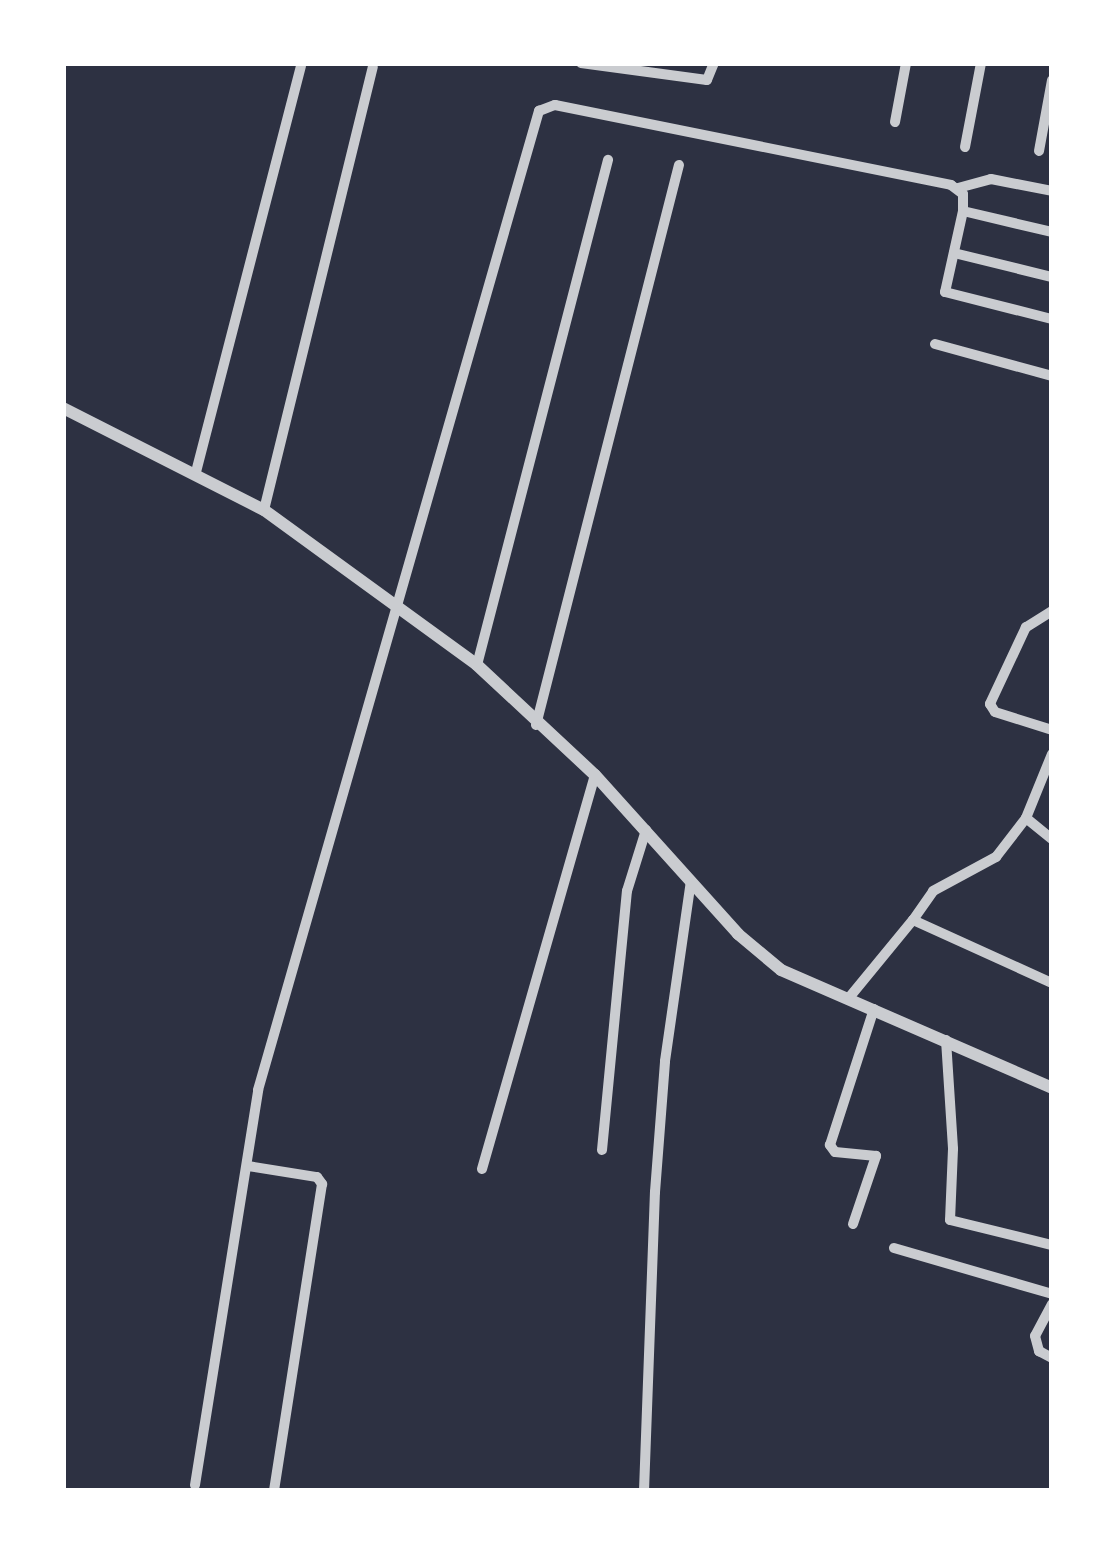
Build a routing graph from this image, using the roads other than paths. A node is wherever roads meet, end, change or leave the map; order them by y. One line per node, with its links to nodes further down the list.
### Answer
1 (586, 63): 2 (street)
2 (714, 63)
3 (906, 63): 8 (street)
4 (981, 63): 9 (street)
5 (302, 66): 23 (street)
6 (373, 67): 24 (street)
7 (1052, 80): 10 (street)
8 (896, 122)
9 (965, 147)
10 (1039, 151)
11 (608, 160): 27 (street)
12 (679, 165): 28 (street)
13 (958, 188): 14 (street); 15 (street); 26 (street)
14 (1052, 191)
15 (963, 211): 16 (street); 17 (street)
16 (1052, 232)
17 (954, 253): 18 (street); 19 (street)
18 (1052, 277)
19 (1052, 319)
20 (934, 344): 21 (street)
21 (1052, 376)
22 (63, 408): 23 (street)
23 (196, 472): 24 (street)
24 (264, 510): 26 (street)
25 (1052, 611): 29 (street)
26 (399, 613): 27 (street); 43 (street)
27 (477, 665): 28 (street)
28 (536, 725): 31 (street)
29 (1052, 730)
30 (1052, 754): 32 (street)
31 (595, 775): 33 (street); 44 (street)
32 (1026, 818): 34 (street); 36 (street)
33 (646, 830): 35 (street); 42 (street)
34 (1052, 839)
35 (691, 881): 38 (street); 53 (street)
36 (913, 920): 37 (street); 38 (street)
37 (1052, 983)
38 (848, 999): 39 (street)
39 (874, 1009): 40 (street); 45 (street)
40 (946, 1040): 41 (street); 46 (street)
41 (1052, 1088)
42 (602, 1150)
43 (248, 1166): 51 (street); 52 (street)
44 (482, 1169)
45 (853, 1224)
46 (1052, 1245)
47 (894, 1249): 48 (street)
48 (1052, 1294)
49 (1052, 1304): 50 (street)
50 (1052, 1358)
51 (195, 1485)
52 (274, 1491)
53 (644, 1491)

